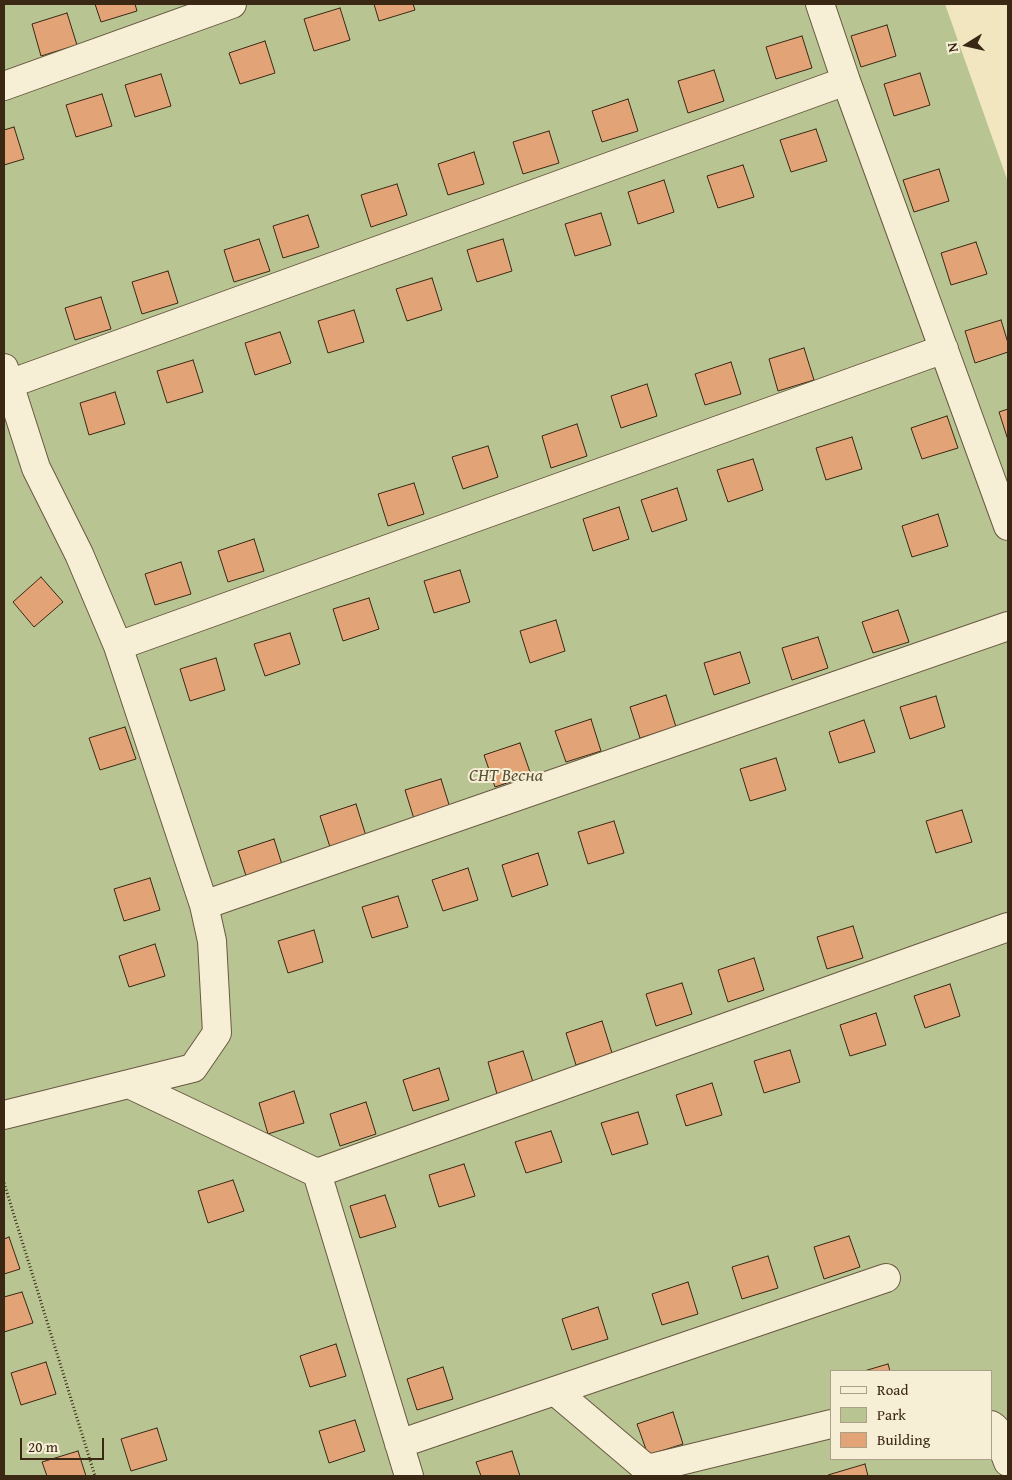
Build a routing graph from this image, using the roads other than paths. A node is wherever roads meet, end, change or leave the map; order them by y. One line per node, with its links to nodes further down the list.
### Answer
1 (232, 4): 4 (street)
2 (820, 4): 3 (street)
3 (846, 81): 5 (street); 6 (street)
4 (4, 86)
5 (944, 349): 7 (street); 9 (street)
6 (6, 376): 9 (street)
7 (1008, 526)
8 (1008, 626): 10 (street)
9 (118, 646): 10 (street)
10 (204, 905): 12 (street)
11 (1008, 926): 14 (street)
12 (129, 1084): 13 (street); 14 (street)
13 (4, 1115)
14 (317, 1173): 19 (street)
15 (886, 1278): 16 (street)
16 (555, 1391): 17 (street); 19 (street)
17 (830, 1424)
18 (992, 1426): 20 (street)
19 (399, 1444): 21 (street)
20 (1008, 1462)
21 (409, 1476)

